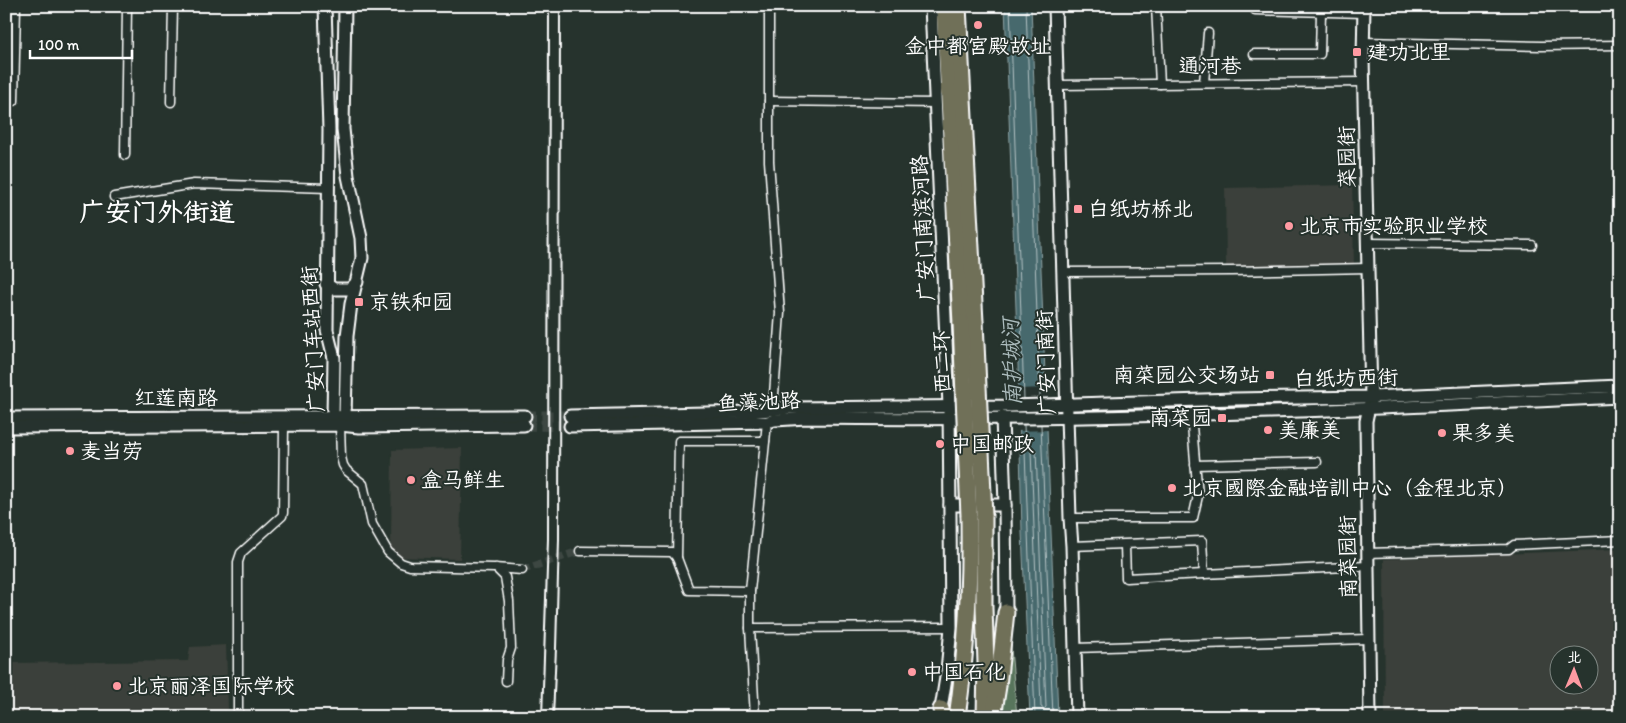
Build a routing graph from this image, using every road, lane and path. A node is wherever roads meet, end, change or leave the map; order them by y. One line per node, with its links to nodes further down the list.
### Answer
1 (16, 6): 24 (street)
2 (127, 6): 30 (street)
3 (173, 6): 26 (street)
4 (325, 6): 29 (street, 广安门车站西街)
5 (345, 6): 28 (street, 广安门车站西街)
6 (769, 6): 25 (street)
7 (931, 6): 27 (street, 广安门南滨河路)
8 (944, 6): 39 (highway, 西二环)
9 (958, 6): 39 (highway, 西二环)
10 (1055, 6): 23 (street, 广安门南街)
11 (1060, 6): 23 (street, 广安门南街)
12 (1156, 6): 21 (street)
13 (1255, 10): 15 (street)
14 (1364, 10): 15 (street); 17 (street, 菜园街)
15 (1321, 12): 19 (street)
16 (1208, 33): 22 (street)
17 (1363, 42): 18 (street); 20 (street, 菜园街)
18 (1620, 45)
19 (1254, 54)
20 (1364, 82): 22 (street, 通河巷); 33 (street, 菜园街)
21 (1160, 84): 22 (street, 通河巷); 23 (street, 通河巷)
22 (1204, 84)
23 (1059, 85): 36 (street, 广安门南街)
24 (14, 101)
25 (769, 101): 27 (street); 44 (street)
26 (171, 102)
27 (936, 103): 46 (street, 广安门南滨河路)
28 (344, 129): 29 (street); 37 (street, 广安门车站西街)
29 (329, 130): 31 (street, 广安门车站西街)
30 (125, 155)
31 (328, 188): 32 (street); 38 (street, 广安门车站西街)
32 (114, 197)
33 (1368, 243): 34 (street); 35 (street, 菜园街)
34 (1532, 245)
35 (1368, 268): 36 (street); 41 (street, 菜园街)
36 (1065, 271): 43 (street, 广安门南街)
37 (357, 282): 38 (street); 51 (street, 广安门车站西街)
38 (326, 284): 51 (street, 广安门车站西街)
39 (968, 322): 61 (highway, 西二环, bridge)
40 (1620, 386): 41 (street, 白纸坊西街)
41 (1370, 397): 43 (street, 白纸坊西街); 45 (street, 南菜园街)
42 (1620, 397): 45 (street, 白纸坊西街)
43 (1065, 404): 47 (street, 白纸坊西街); 49 (street, 广安门南街)
44 (773, 408): 46 (street, 鱼藻池路); 53 (street, 鱼藻池路)
45 (1368, 409): 48 (street, 白纸坊西街); 67 (street, 南菜园街)
46 (949, 412): 47 (street); 53 (street, 鱼藻池路); 59 (street, 广安门南滨河路)
47 (1008, 413): 49 (street, 白纸坊西街); 60 (street)
48 (1191, 414): 49 (street, 白纸坊西街); 58 (street)
49 (1065, 417): 62 (street, 广安门南街)
50 (6, 418): 51 (street, 红莲南路)
51 (340, 419): 52 (street); 54 (street, 红莲南路); 70 (street)
52 (525, 420)
53 (767, 422): 56 (street)
54 (284, 425): 55 (street, 红莲南路); 81 (street)
55 (6, 427)
56 (765, 441): 68 (street); 73 (street)
57 (1317, 462): 58 (street)
58 (1195, 465): 62 (street)
59 (950, 505): 60 (street); 75 (street, 广安门南滨河路)
60 (1005, 505): 74 (street)
61 (976, 516): 83 (highway, 西二环); 84 (highway, 西二环)
62 (1072, 518): 65 (street, 广安门南街)
63 (1620, 540): 67 (street)
64 (1125, 545): 65 (street); 72 (street); 72 (street)
65 (1074, 546): 78 (street, 广安门南街)
66 (580, 551): 68 (street)
67 (1368, 553): 69 (street, 南菜园街)
68 (677, 558): 73 (street)
69 (1368, 566): 72 (street); 77 (street, 南菜园街)
70 (494, 568): 71 (street); 79 (street)
71 (522, 570)
72 (1204, 574)
73 (750, 590): 76 (street)
74 (1006, 612): 85 (highway)
75 (951, 627): 76 (street); 80 (street, 广安门南滨河路)
76 (750, 628): 82 (street)
77 (1368, 638): 78 (street); 88 (street, 南菜园街)
78 (1078, 648): 86 (street, 广安门南街); 87 (street, 广安门南街)
79 (506, 681)
80 (941, 714)
81 (238, 717)
82 (755, 717)
83 (957, 717)
84 (984, 717)
85 (993, 717)
86 (1077, 717)
87 (1082, 717)
88 (1370, 717)

